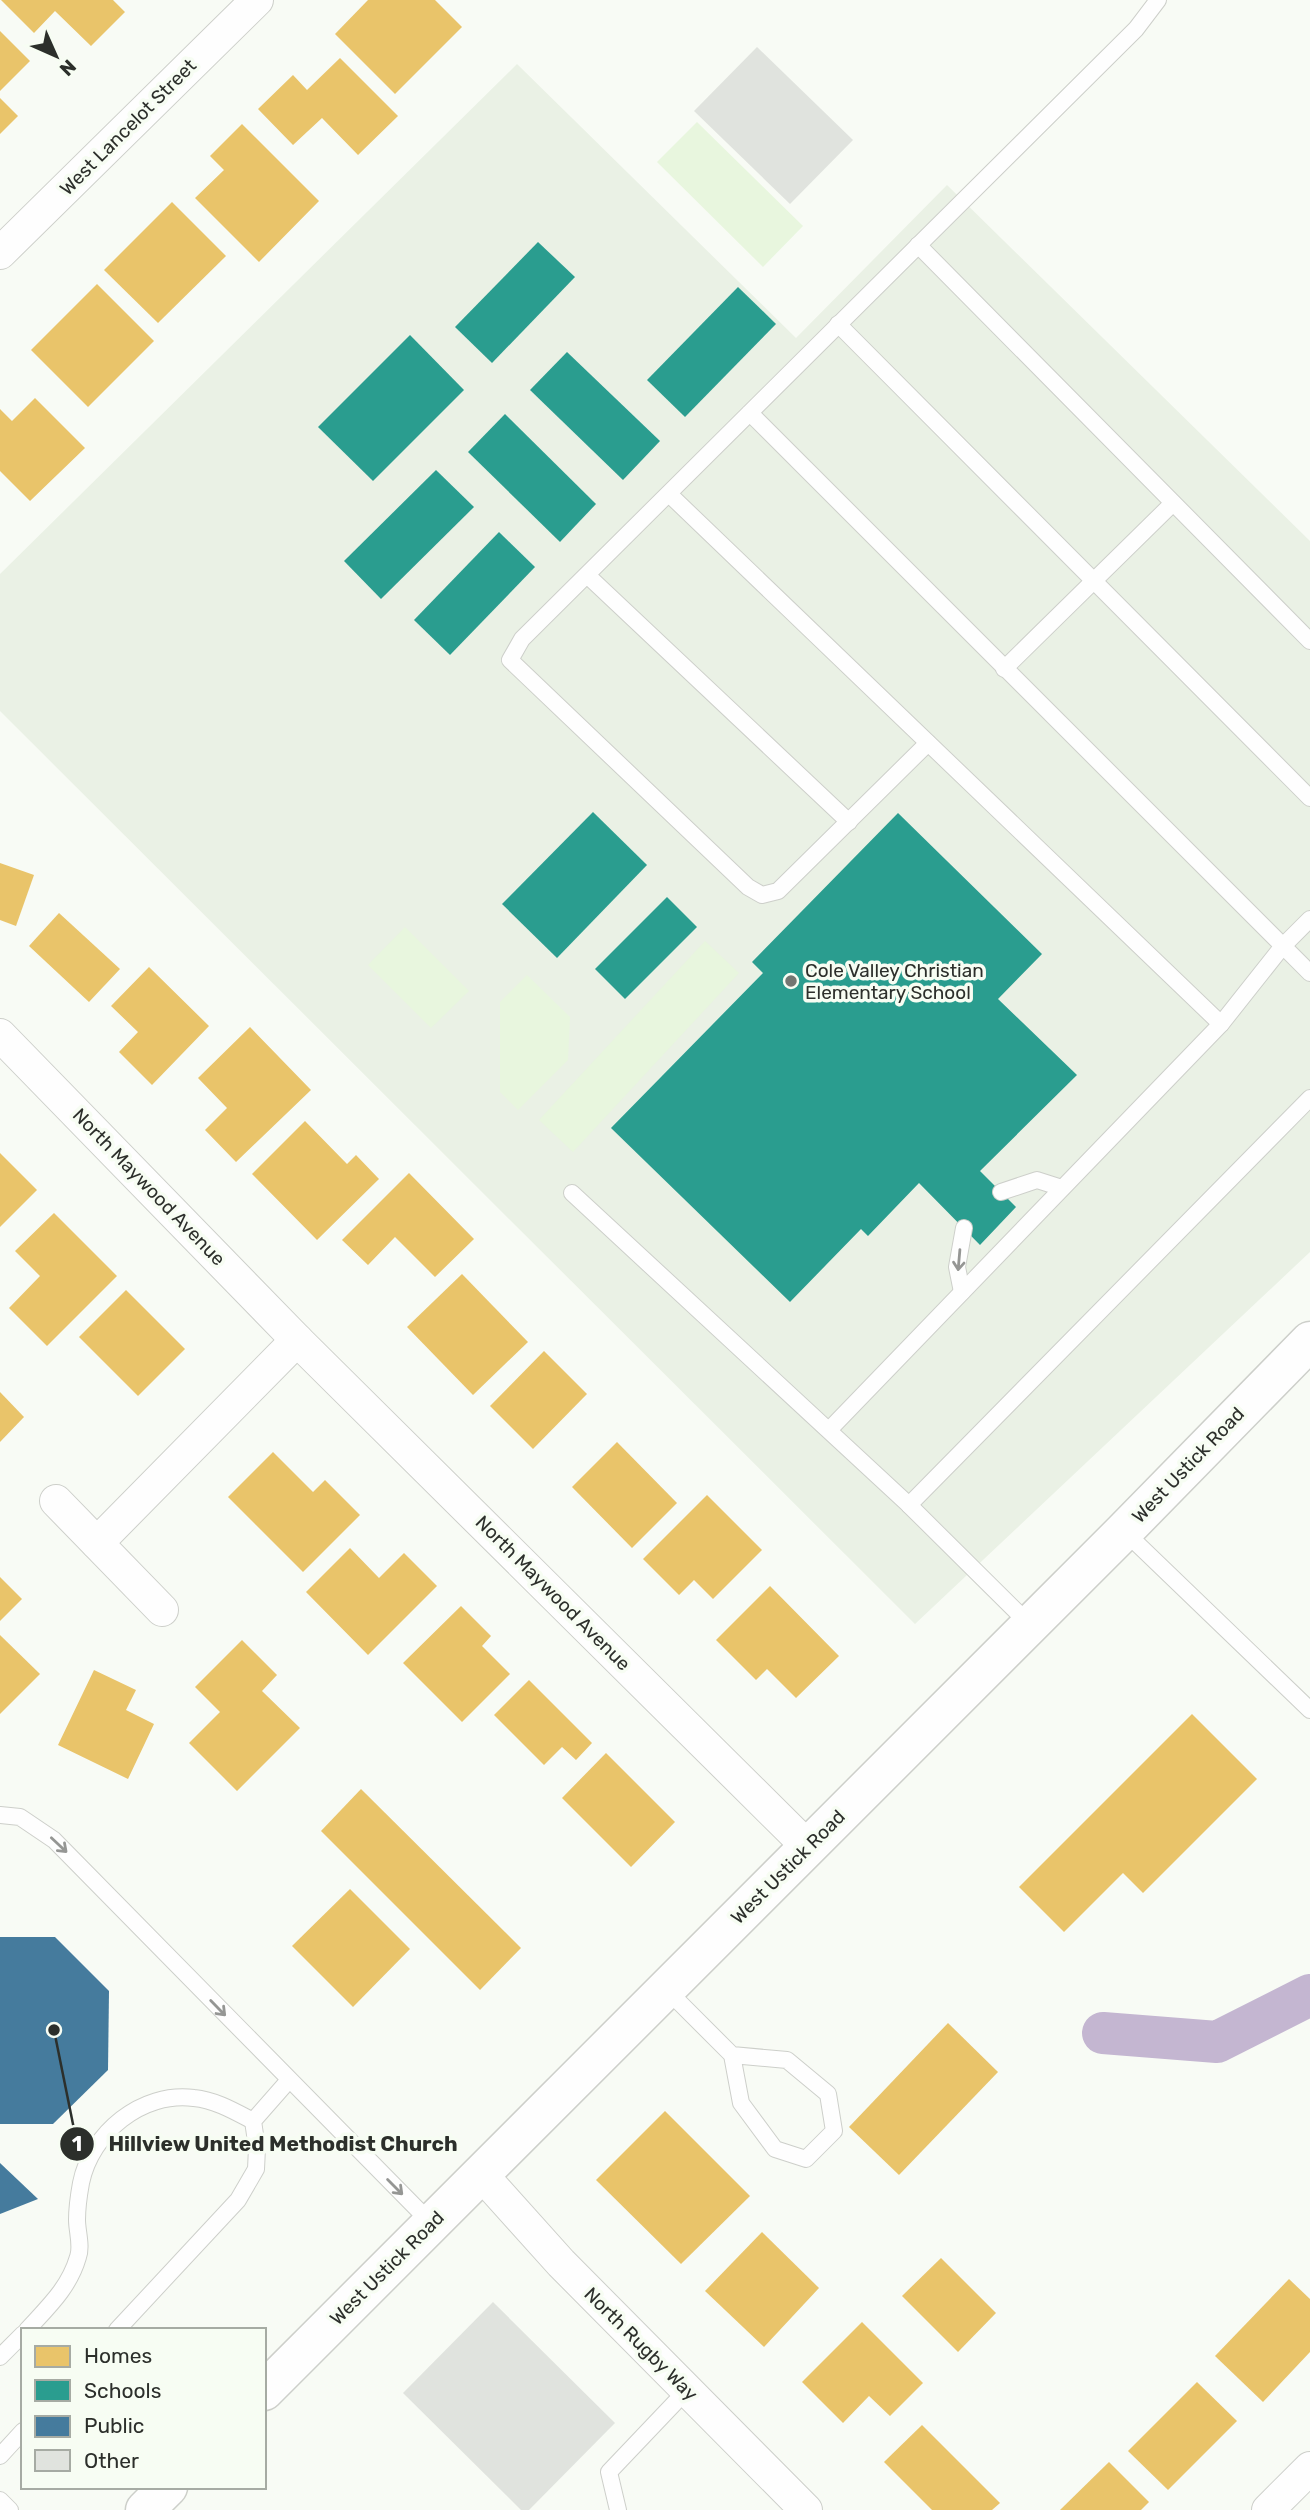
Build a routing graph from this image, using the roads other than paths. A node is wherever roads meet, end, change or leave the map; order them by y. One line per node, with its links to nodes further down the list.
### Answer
1 (257, 0): 4 (street, West Lancelot Street)
2 (1158, 0): 3 (lane)
3 (918, 245): 5 (lane); 8 (lane)
4 (0, 253)
5 (838, 324): 6 (lane); 10 (lane)
6 (750, 413): 7 (lane); 12 (lane)
7 (669, 494): 9 (lane); 13 (lane)
8 (1173, 503): 10 (lane); 11 (lane)
9 (587, 575): 15 (lane); 15 (lane)
10 (1094, 581): 12 (lane); 14 (lane)
11 (1310, 641)
12 (1004, 668): 17 (lane)
13 (928, 744): 15 (lane); 19 (lane)
14 (1310, 798)
15 (849, 822)
16 (1310, 919): 17 (lane)
17 (1282, 947): 18 (lane); 19 (lane)
18 (1310, 973)
19 (1221, 1024): 22 (lane)
20 (0, 1035): 27 (street, North Maywood Avenue)
21 (1310, 1098): 31 (lane)
22 (1062, 1188): 23 (lane); 26 (lane)
23 (1001, 1192)
24 (572, 1193): 29 (lane)
25 (964, 1228): 26 (lane, one-way to 26)
26 (962, 1292): 29 (lane)
27 (297, 1340): 33 (street); 38 (street, North Maywood Avenue)
28 (1310, 1341): 32 (main road, West Ustick Road)
29 (828, 1430): 31 (lane)
30 (56, 1501): 33 (street)
31 (909, 1505): 35 (lane)
32 (1124, 1531): 35 (main road, West Ustick Road); 36 (lane)
33 (97, 1543): 34 (street)
34 (162, 1611)
35 (1029, 1624): 38 (main road, West Ustick Road)
36 (1310, 1710)
37 (0, 1815): 41 (lane, one-way to 41)
38 (808, 1847): 39 (main road, West Ustick Road)
39 (666, 1989): 40 (lane); 43 (main road, West Ustick Road)
40 (732, 2055): 40 (lane)
41 (289, 2080): 42 (lane); 44 (lane, one-way to 44)
42 (253, 2121): 45 (lane); 46 (lane)
43 (481, 2174): 44 (main road, West Ustick Road); 50 (street, North Rugby Way)
44 (432, 2224): 49 (main road, West Ustick Road)
45 (29, 2328)
46 (119, 2328)
47 (21, 2336): 48 (lane)
48 (0, 2357)
49 (266, 2389)
50 (687, 2390): 58 (lane); 59 (street, North Rugby Way)
51 (21, 2433): 52 (lane)
52 (0, 2456)
53 (1310, 2468): 60 (street)
54 (166, 2489): 57 (main road)
55 (0, 2500): 56 (lane)
56 (10, 2510)
57 (145, 2510)
58 (618, 2510)
59 (806, 2510)
60 (1268, 2510)

